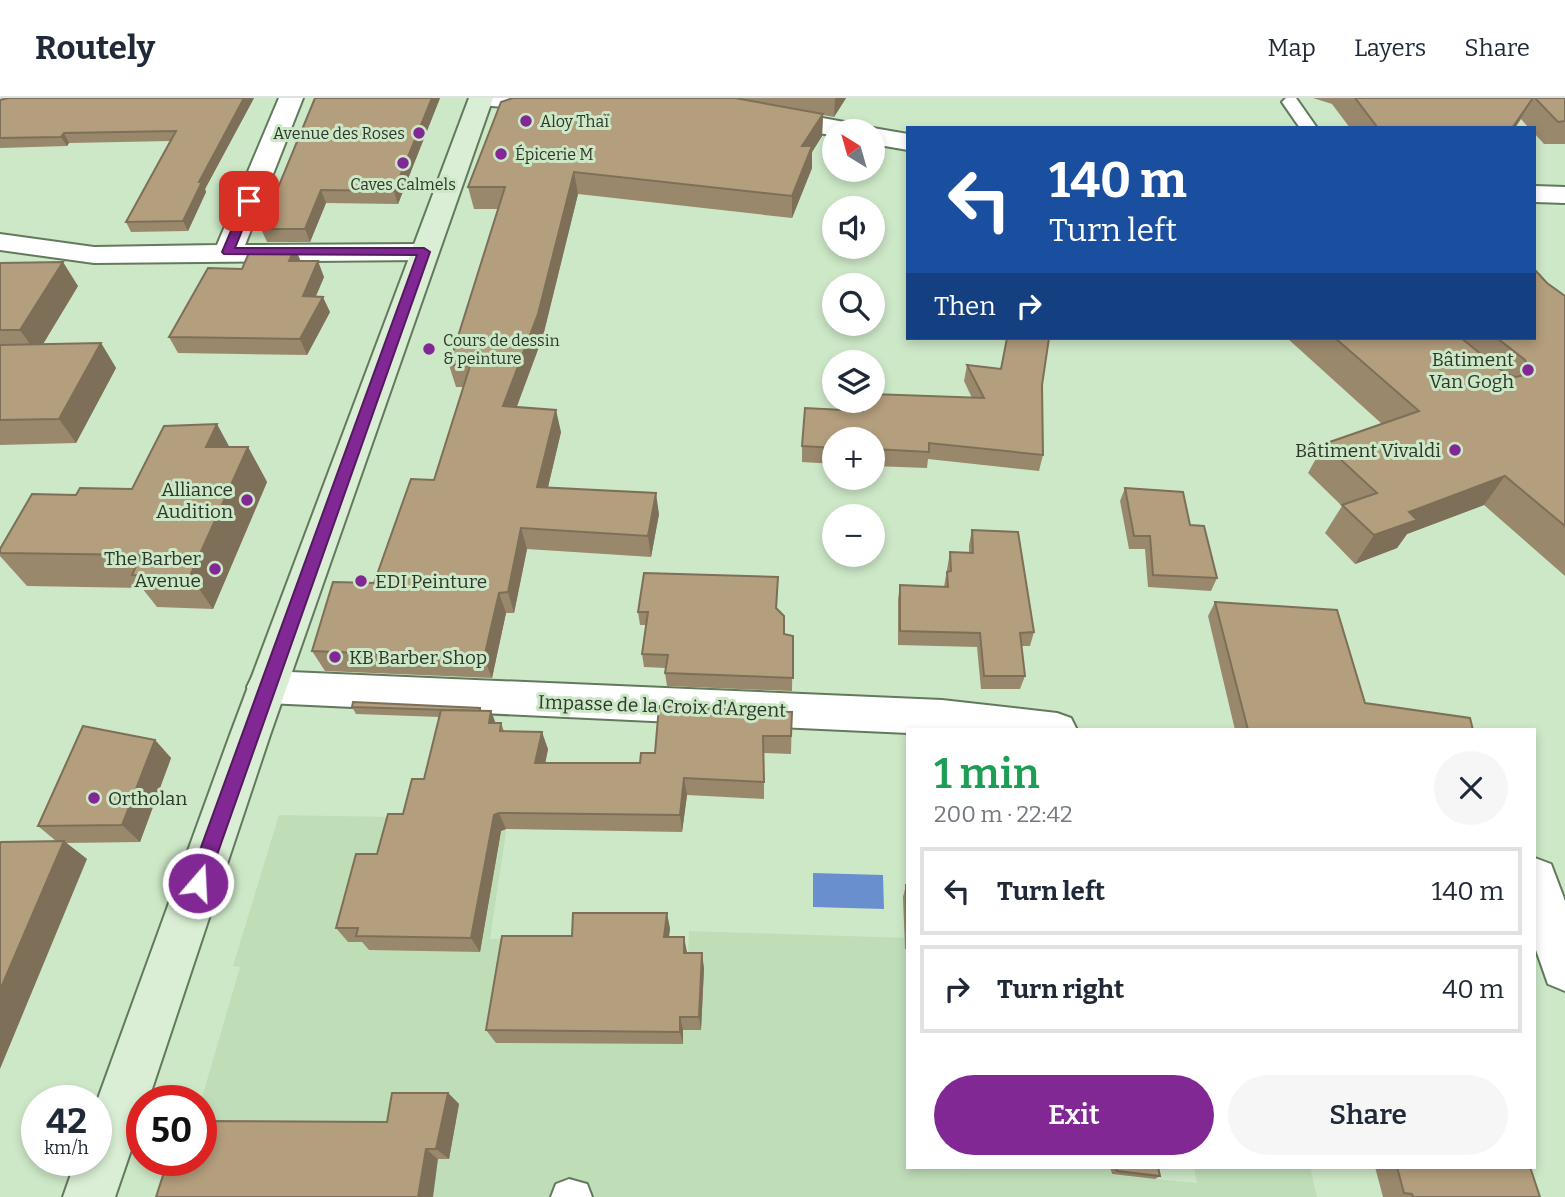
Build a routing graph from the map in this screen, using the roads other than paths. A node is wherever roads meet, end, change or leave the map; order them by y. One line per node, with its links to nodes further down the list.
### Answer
1 (291, 98): 13 (street)
2 (481, 98): 3 (street); 14 (main road)
3 (531, 98)
4 (672, 98): 6 (street)
5 (1290, 102): 7 (lane)
6 (822, 126)
7 (1308, 126)
8 (886, 138): 9 (street)
9 (906, 142)
10 (1536, 194): 11 (street)
11 (1565, 195)
12 (0, 243): 13 (street)
13 (228, 252): 14 (street)
14 (424, 252): 15 (main road)
15 (267, 687): 16 (street, Impasse de la Croix d'Argent); 19 (main road)
16 (1040, 728)
17 (1536, 882): 18 (street)
18 (1565, 968)
19 (89, 1197)
20 (569, 1197): 21 (lane)
21 (574, 1197)

